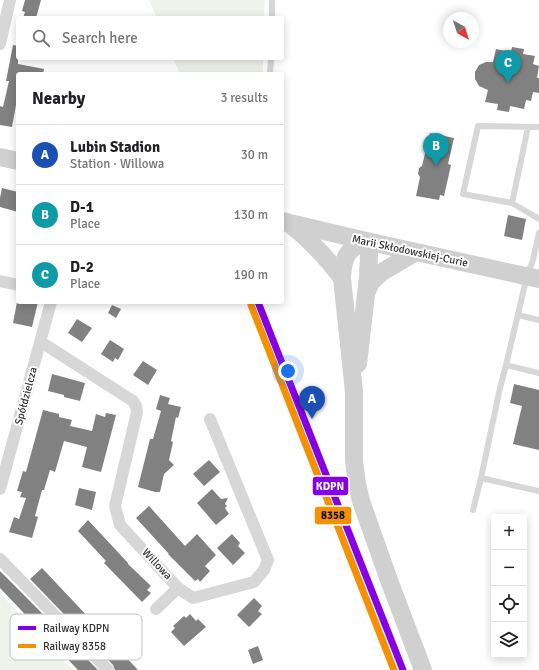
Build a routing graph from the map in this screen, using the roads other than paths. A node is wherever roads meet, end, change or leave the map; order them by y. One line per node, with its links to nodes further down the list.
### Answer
1 (10, 0): 4 (street)
2 (272, 0): 3 (lane)
3 (272, 16)
4 (0, 44)
5 (271, 60): 6 (lane)
6 (270, 72)
7 (528, 127): 8 (lane); 11 (lane); 11 (lane)
8 (539, 127)
9 (0, 157): 10 (street)
10 (16, 161)
11 (512, 204): 12 (lane)
12 (539, 219)
13 (285, 221): 15 (street, Marii Skłodowskiej-Curie); 17 (street)
14 (539, 233): 18 (lane)
15 (366, 241): 16 (street, Marii Skłodowskiej-Curie); 17 (street); 21 (street)
16 (416, 252): 18 (street, Marii Skłodowskiej-Curie); 21 (street)
17 (342, 278): 28 (street)
18 (533, 278): 23 (lane)
19 (0, 281): 20 (street)
20 (16, 285)
21 (367, 292): 28 (street)
22 (50, 304): 25 (street, Spółdzielcza)
23 (518, 315): 24 (lane); 26 (lane)
24 (539, 320)
25 (41, 342): 31 (street, Spółdzielcza); 35 (street, Willowa)
26 (506, 365): 27 (lane); 30 (lane)
27 (539, 373)
28 (354, 392): 40 (street)
29 (210, 419): 35 (street, Willowa)
30 (481, 478): 32 (lane); 33 (lane)
31 (0, 489)
32 (539, 491)
33 (473, 510)
34 (0, 559): 37 (street)
35 (178, 588): 36 (street)
36 (156, 609)
37 (54, 614)
38 (98, 660): 39 (street)
39 (108, 670)
40 (423, 670)

